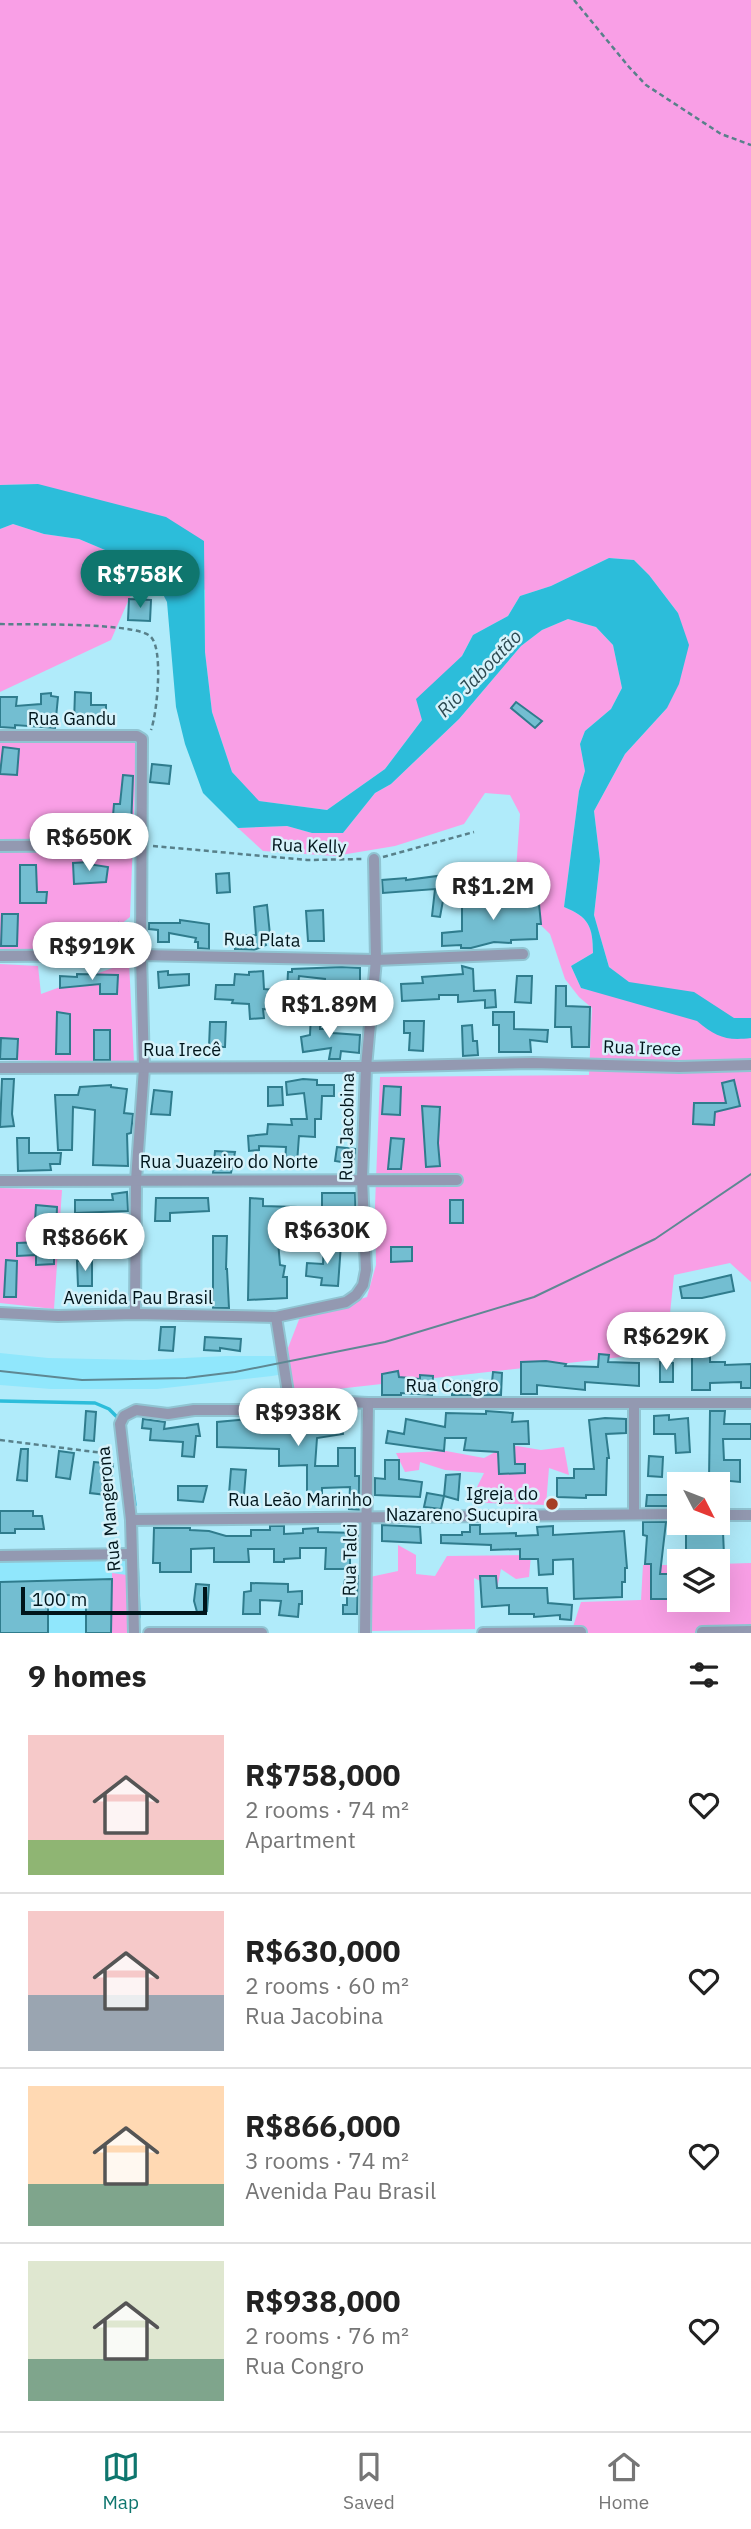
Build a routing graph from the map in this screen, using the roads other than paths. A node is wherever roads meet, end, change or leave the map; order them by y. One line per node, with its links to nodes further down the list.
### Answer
1 (0, 736): 2 (street, Rua Gandu)
2 (141, 845): 3 (street); 6 (street)
3 (0, 846)
4 (374, 859): 8 (street, Rua Jacobina)
5 (523, 954): 8 (street, Rua Plata)
6 (141, 955): 7 (street, Rua Plata); 8 (street, Rua Plata); 13 (street)
7 (0, 956)
8 (376, 960): 11 (street, Rua Jacobina)
9 (533, 1063): 10 (street, Rua Irece); 11 (street, Rua Irecê)
10 (751, 1065)
11 (366, 1067): 13 (street, Rua Irecê); 14 (street, Rua Jacobina)
12 (0, 1068): 13 (street, Rua Irecê)
13 (144, 1068): 15 (street)
14 (362, 1179): 15 (street, Rua Juazeiro do Norte); 16 (street, Rua Juazeiro do Norte); 18 (street, Rua Jacobina)
15 (136, 1180): 17 (street, Rua Juazeiro do Norte); 20 (street)
16 (457, 1180)
17 (0, 1181)
18 (366, 1270): 21 (street, Avenida Pau Brasil)
19 (0, 1314): 20 (street, Avenida Pau Brasil)
20 (135, 1314): 21 (street, Avenida Pau Brasil)
21 (276, 1317): 22 (street)
22 (289, 1399): 23 (street, Rua Congro); 26 (street, Rua Congro)
23 (368, 1403): 24 (street, Rua Congro); 31 (street, Rua Talci)
24 (634, 1403): 25 (street, Rua Congro); 27 (street)
25 (751, 1403)
26 (120, 1424): 32 (street, Rua Mangerona)
27 (634, 1513): 28 (street, Rua Leão Marinho); 31 (street, Rua Leão Marinho)
28 (667, 1514)
29 (730, 1515): 30 (street)
30 (751, 1515)
31 (368, 1518): 32 (street, Rua Leão Marinho); 41 (street, Rua Talci)
32 (131, 1520): 33 (street, Rua Mangerona)
33 (131, 1554): 34 (street); 38 (street, Rua Mangerona)
34 (0, 1556)
35 (751, 1631): 37 (street)
36 (581, 1632): 42 (street)
37 (702, 1632)
38 (134, 1633)
39 (149, 1633): 40 (street)
40 (262, 1633)
41 (365, 1633)
42 (482, 1633)

